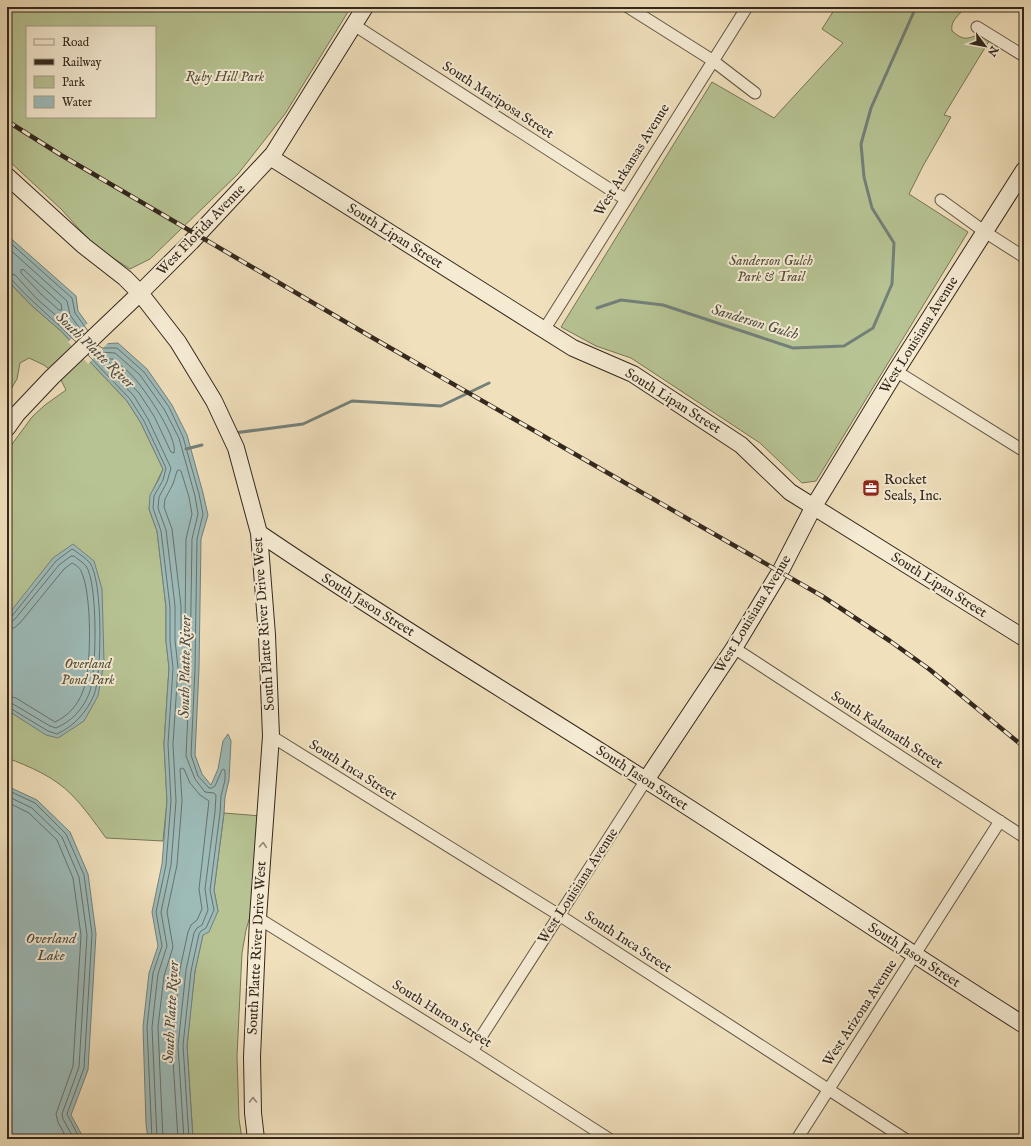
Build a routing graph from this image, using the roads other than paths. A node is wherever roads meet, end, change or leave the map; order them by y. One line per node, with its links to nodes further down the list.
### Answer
1 (365, 7): 4 (street, West Florida Avenue)
2 (628, 7): 7 (street)
3 (746, 7): 7 (street, West Arkansas Avenue)
4 (354, 25): 9 (street, West Florida Avenue); 12 (street, South Mariposa Street)
5 (977, 27): 6 (street)
6 (1024, 56)
7 (712, 60): 8 (street); 12 (street, West Arkansas Avenue)
8 (755, 93)
9 (270, 157): 16 (street, West Florida Avenue); 17 (street, South Lipan Street)
10 (1024, 170): 14 (street, West Louisiana Avenue)
11 (7, 176): 16 (street, South Platte River Drive West)
12 (625, 199): 17 (street, West Arkansas Avenue)
13 (941, 200): 14 (street)
14 (985, 232): 15 (street); 18 (street, West Louisiana Avenue)
15 (1024, 257)
16 (140, 293): 19 (street, West Florida Avenue); 22 (street, South Platte River Drive West)
17 (544, 330): 21 (street, South Lipan Street)
18 (896, 371): 20 (street); 21 (street, West Louisiana Avenue)
19 (7, 428)
20 (1024, 451)
21 (814, 506): 23 (street, South Lipan Street); 24 (street, West Louisiana Avenue)
22 (258, 533): 25 (street, South Platte River Drive West); 26 (street, South Jason Street)
23 (1024, 638)
24 (734, 648): 26 (street, West Louisiana Avenue); 27 (street, South Kalamath Street)
25 (270, 736): 29 (street, South Inca Street); 30 (street, South Platte River Drive West, one-way to 25)
26 (646, 780): 29 (street, West Louisiana Avenue); 31 (street, South Jason Street)
27 (1000, 821): 28 (street, South Kalamath Street); 31 (street, West Arizona Avenue)
28 (1024, 837)
29 (559, 915): 33 (street, West Louisiana Avenue); 34 (street, South Inca Street)
30 (258, 918): 33 (street, South Huron Street); 35 (street, South Platte River Drive West, one-way to 30)
31 (914, 956): 32 (street, South Jason Street); 34 (street, West Arizona Avenue)
32 (1024, 1025)
33 (472, 1051): 36 (street, South Huron Street)
34 (829, 1090): 37 (street, West Arizona Avenue); 38 (street, South Inca Street)
35 (256, 1139)
36 (609, 1139)
37 (798, 1139)
38 (905, 1139)

